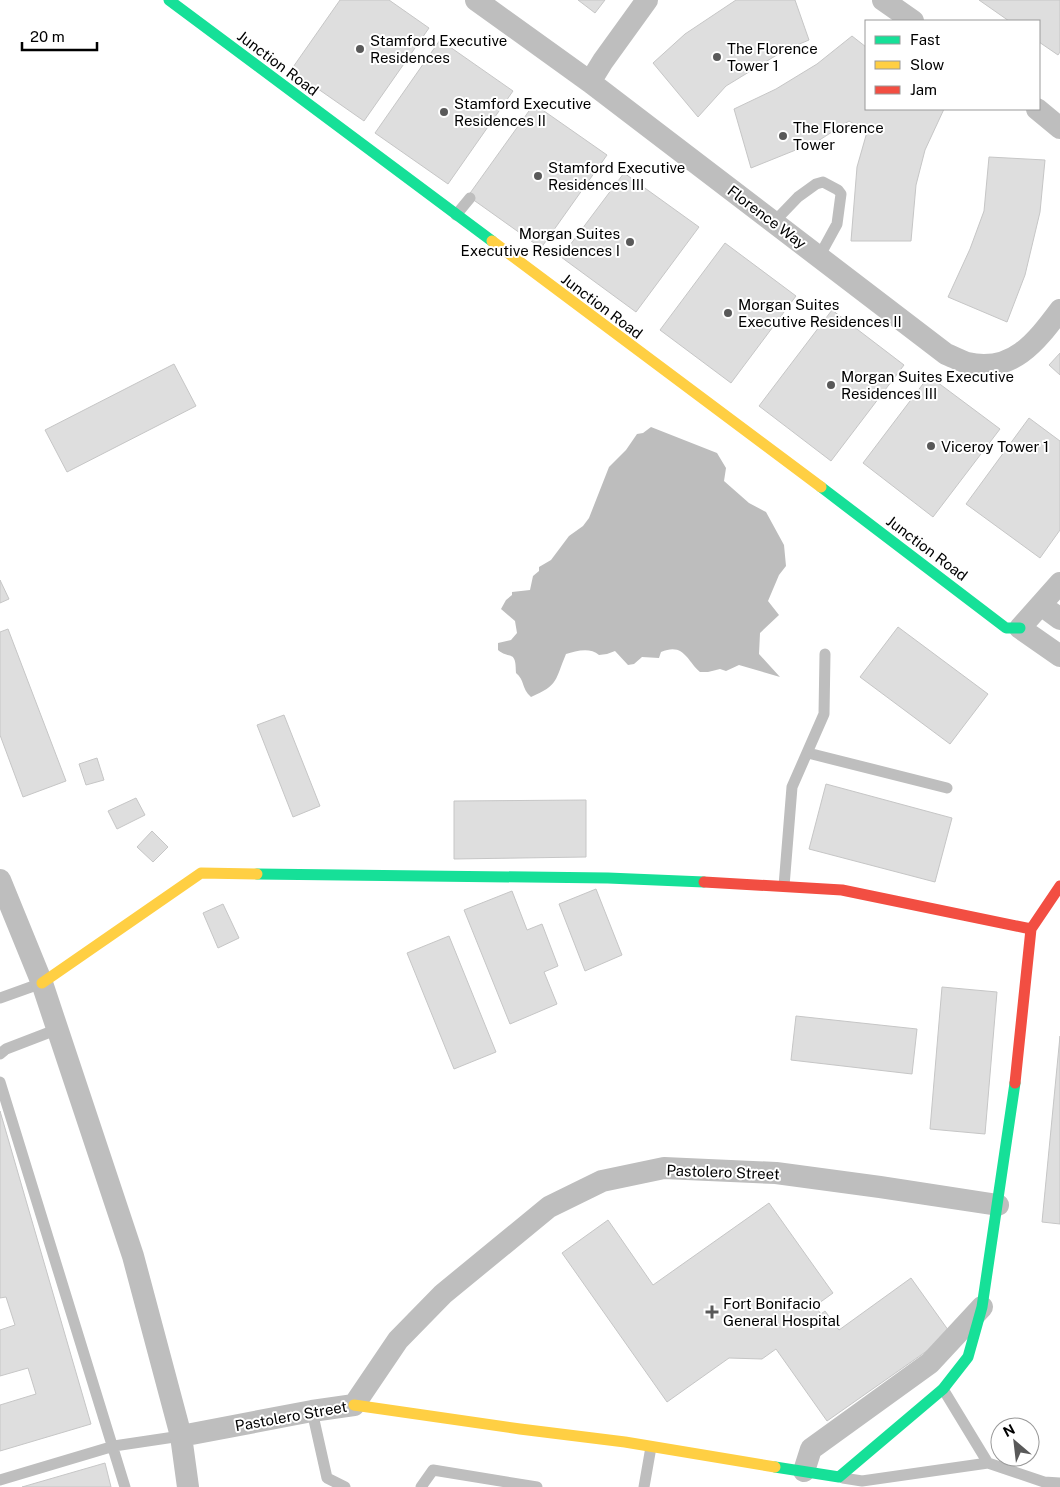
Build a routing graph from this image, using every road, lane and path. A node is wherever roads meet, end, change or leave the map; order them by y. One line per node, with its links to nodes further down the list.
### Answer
1 (169, 0): 10 (street, Junction Road)
2 (476, 0): 6 (street, Florence Way)
3 (647, 0): 6 (street)
4 (883, 0): 5 (street)
5 (912, 20)
6 (590, 82): 11 (street, Florence Way)
7 (1039, 110): 8 (street)
8 (1060, 128)
9 (470, 198): 10 (lane)
10 (456, 215): 17 (street, Junction Road)
11 (774, 222): 12 (street, Florence Way); 12 (lane)
12 (819, 257): 13 (street, Florence Way)
13 (1060, 310)
14 (1060, 583): 15 (street)
15 (1041, 605): 16 (street); 17 (street)
16 (1060, 619)
17 (1020, 628): 19 (street)
18 (825, 654): 20 (lane)
19 (1060, 656)
20 (808, 753): 21 (lane); 23 (lane)
21 (947, 788)
22 (0, 880): 26 (street)
23 (784, 886): 25 (street); 26 (street)
24 (1060, 886): 25 (street)
25 (1031, 929): 31 (street)
26 (42, 983): 27 (lane); 28 (street)
27 (0, 998)
28 (58, 1029): 29 (lane); 36 (street)
29 (0, 1054)
30 (0, 1082): 37 (lane)
31 (998, 1205): 32 (street); 34 (street, Pastolero Street)
32 (982, 1307): 33 (street); 40 (street)
33 (943, 1390): 39 (lane); 41 (street)
34 (354, 1405): 35 (street, Pastolero Street); 38 (street)
35 (312, 1411): 36 (street, Pastolero Street); 47 (lane)
36 (181, 1436): 37 (lane); 46 (street)
37 (114, 1446): 42 (lane); 45 (lane)
38 (651, 1446): 40 (street); 50 (lane)
39 (988, 1463): 41 (lane); 44 (lane)
40 (804, 1471): 41 (street)
41 (839, 1477)
42 (0, 1480)
43 (1060, 1483): 44 (lane)
44 (1045, 1485)
45 (125, 1487)
46 (188, 1487)
47 (345, 1487)
48 (421, 1487): 49 (lane)
49 (537, 1487)
50 (644, 1487)

